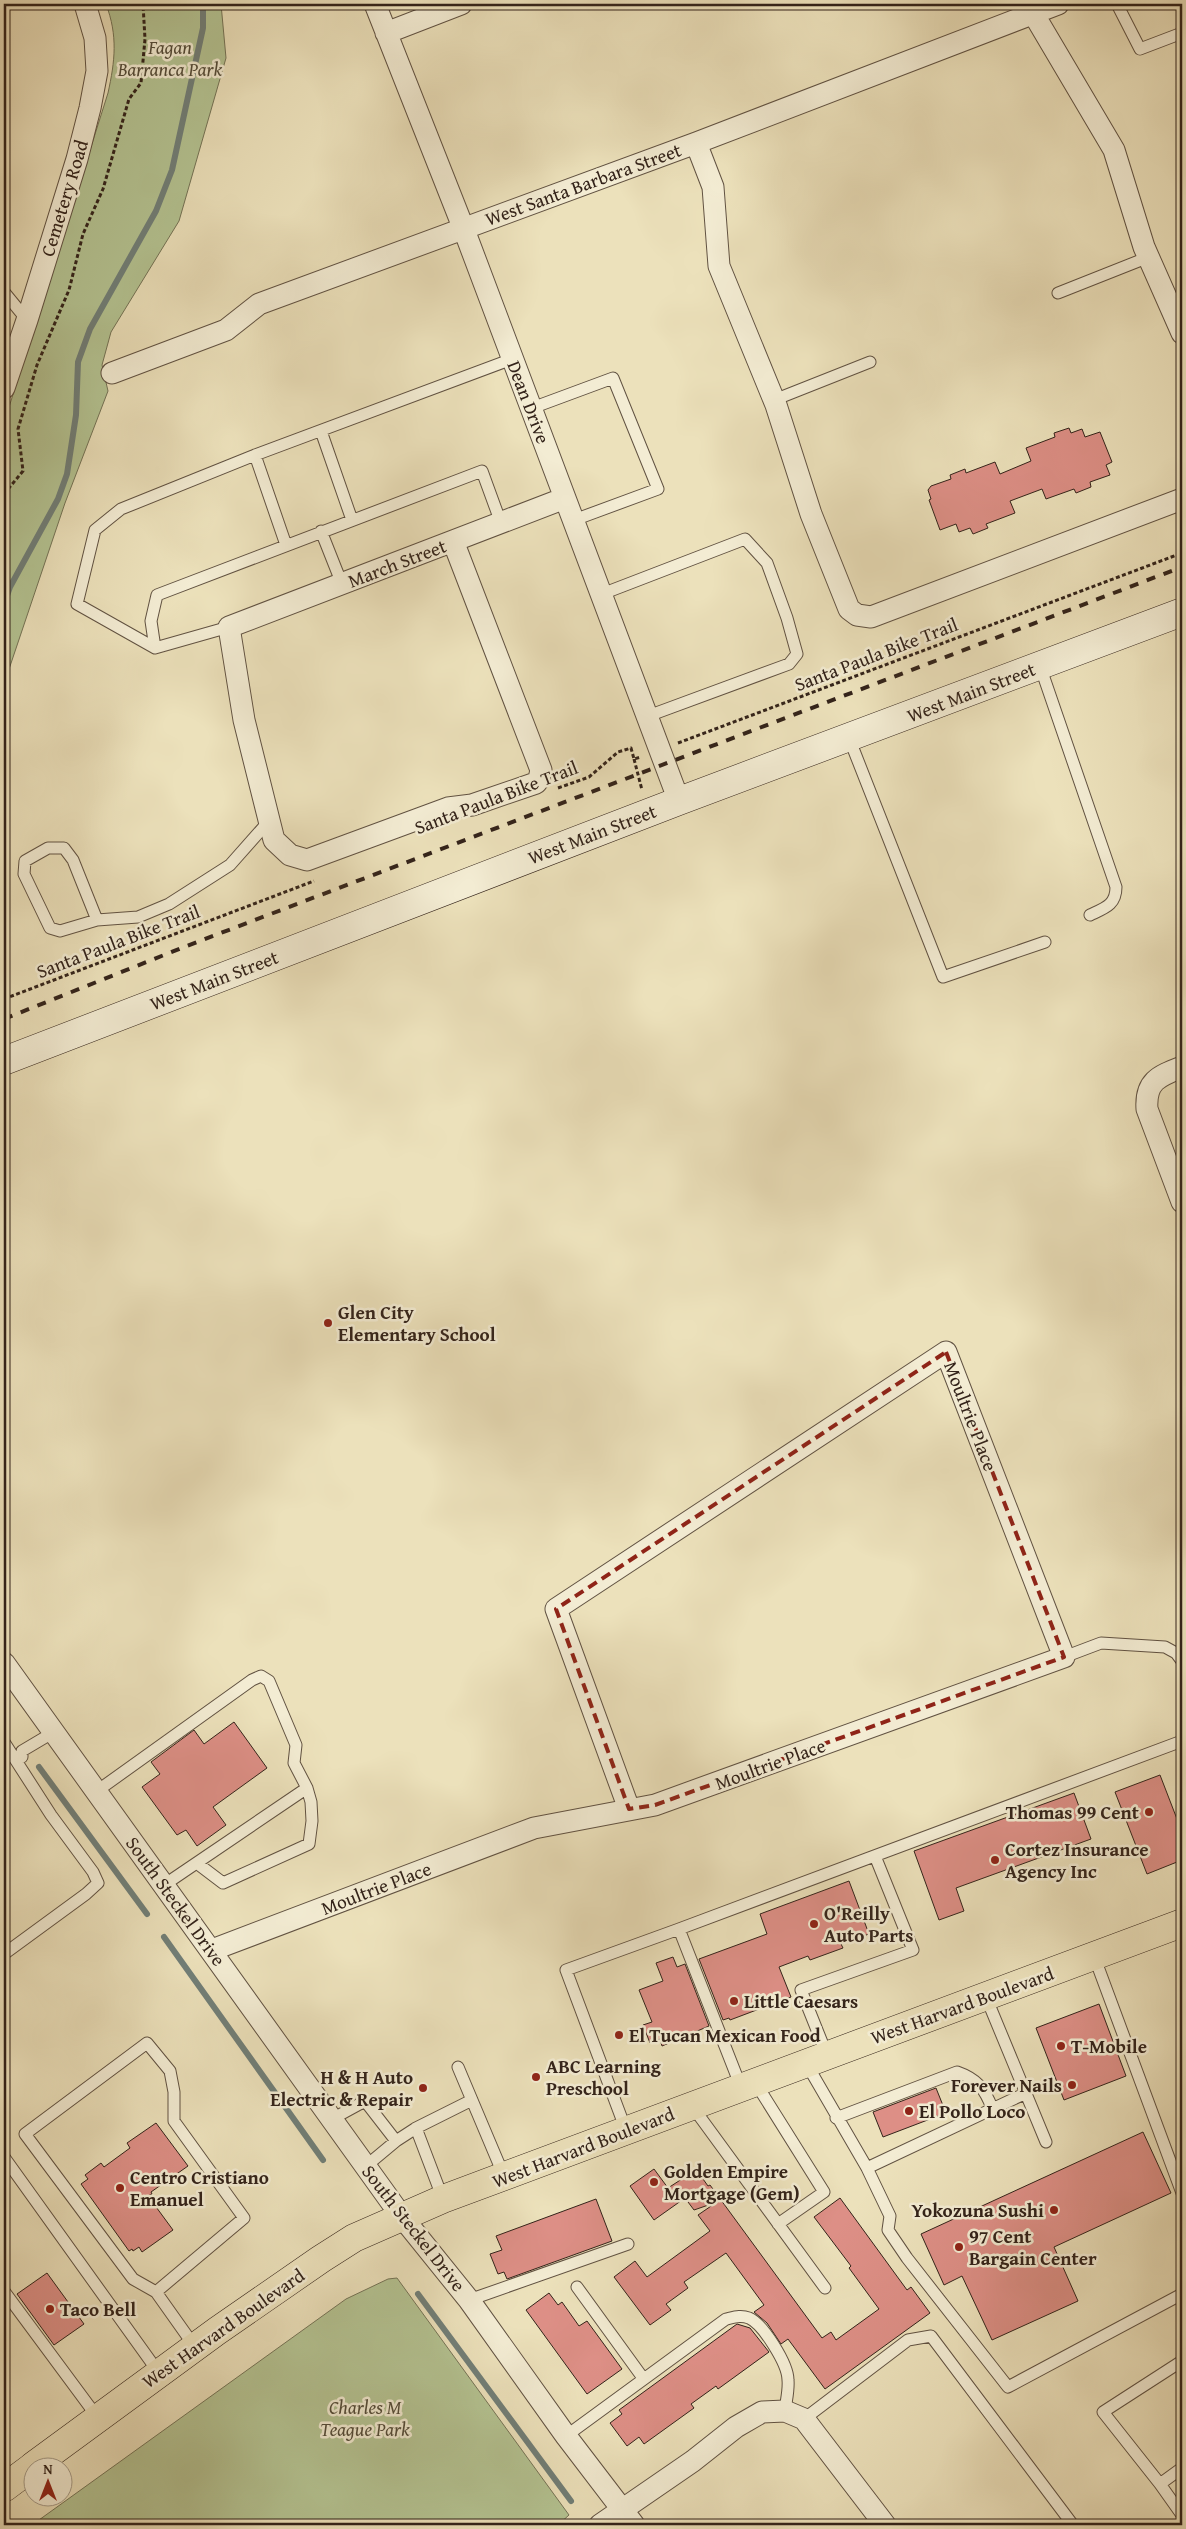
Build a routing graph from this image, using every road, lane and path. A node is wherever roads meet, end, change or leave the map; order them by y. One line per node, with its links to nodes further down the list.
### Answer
1 (85, 4): 15 (street, Cemetery Road)
2 (143, 4): 25 (path)
3 (375, 4): 8 (street, Dean Drive)
4 (461, 4): 8 (street)
5 (1058, 4): 7 (street, West Santa Barbara Street)
6 (1117, 4): 9 (lane)
7 (1033, 13): 10 (street, West Santa Barbara Street); 12 (street)
8 (386, 33): 11 (street, Dean Drive)
9 (1182, 33)
10 (696, 143): 11 (street, West Santa Barbara Street); 21 (street)
11 (463, 227): 17 (street, Dean Drive); 19 (street, West Santa Barbara Street)
12 (1148, 257): 14 (lane); 16 (street)
13 (4, 292): 15 (lane)
14 (1058, 293)
15 (28, 320): 20 (street, Cemetery Road)
16 (1182, 334)
17 (512, 359): 22 (street, Dean Drive); 23 (lane)
18 (870, 362): 21 (lane)
19 (112, 373)
20 (4, 388)
21 (774, 400): 27 (street)
22 (532, 408): 26 (street, Dean Drive); 29 (lane)
23 (321, 431): 24 (lane); 28 (lane)
24 (255, 455): 33 (lane); 39 (lane)
25 (4, 494)
26 (565, 498): 29 (street, Dean Drive); 30 (street, March Street)
27 (1182, 499)
28 (352, 520): 30 (lane); 31 (lane)
29 (574, 520): 36 (street, Dean Drive)
30 (501, 522): 32 (street, March Street)
31 (322, 532): 33 (lane); 35 (lane)
32 (452, 541): 35 (street, March Street); 46 (street)
33 (286, 545): 39 (lane)
34 (1182, 553): 43 (path, Santa Paula Bike Trail)
35 (342, 584): 38 (street, March Street)
36 (602, 594): 41 (street, Dean Drive); 41 (lane)
37 (1182, 612): 40 (street, West Main Street)
38 (229, 627): 39 (lane); 46 (street)
39 (155, 648)
40 (1040, 666): 42 (street, West Main Street); 48 (lane)
41 (648, 716): 43 (street, Dean Drive)
42 (849, 738): 45 (street, West Main Street); 50 (lane)
43 (660, 750): 44 (path, Santa Paula Bike Trail); 45 (street, Dean Drive)
44 (552, 791)
45 (678, 801): 52 (street, West Main Street)
46 (269, 821): 49 (lane)
47 (320, 879): 51 (path, Santa Paula Bike Trail)
48 (1090, 915)
49 (97, 920): 49 (lane)
50 (1045, 942)
51 (4, 999)
52 (4, 1061)
53 (1182, 1068): 54 (street)
54 (1182, 1202)
55 (1064, 1656): 56 (lane); 64 (street, Moultrie Place); 64 (street, Moultrie Place)
56 (1182, 1661)
57 (4, 1663): 58 (street, South Steckel Drive)
58 (46, 1738): 61 (lane); 63 (street, South Steckel Drive)
59 (1182, 1741): 65 (lane)
60 (4, 1742): 61 (lane)
61 (19, 1759): 71 (lane)
62 (307, 1788): 63 (lane); 66 (lane); 66 (lane)
63 (96, 1791): 67 (street, South Steckel Drive)
64 (629, 1809): 70 (street, Moultrie Place)
65 (875, 1856): 69 (lane); 74 (lane)
66 (198, 1864): 67 (lane)
67 (164, 1885): 70 (street, South Steckel Drive)
68 (1182, 1923): 72 (main road, West Harvard Boulevard)
69 (678, 1929): 76 (lane); 84 (lane)
70 (212, 1950): 82 (street, South Steckel Drive)
71 (4, 1954)
72 (1094, 1955): 73 (main road, West Harvard Boulevard); 91 (lane)
73 (986, 1997): 74 (main road, West Harvard Boulevard); 77 (lane)
74 (817, 2059): 76 (main road, West Harvard Boulevard); 81 (lane)
75 (458, 2067): 78 (lane)
76 (747, 2084): 79 (main road, West Harvard Boulevard); 94 (lane)
77 (1024, 2094): 80 (lane); 86 (lane)
78 (472, 2100): 83 (lane); 90 (lane)
79 (692, 2106): 84 (main road, West Harvard Boulevard); 94 (lane)
80 (992, 2108): 81 (lane); 89 (lane)
81 (836, 2118): 89 (lane)
82 (332, 2119): 85 (lane); 88 (street, South Steckel Drive)
83 (416, 2128): 85 (lane); 92 (lane)
84 (626, 2130): 90 (main road, West Harvard Boulevard)
85 (396, 2140): 88 (lane)
86 (1046, 2142)
87 (4, 2156): 104 (lane)
88 (366, 2166): 93 (street, South Steckel Drive)
89 (867, 2168): 100 (lane)
90 (504, 2176): 92 (main road, West Harvard Boulevard)
91 (1182, 2193)
92 (443, 2199): 93 (main road, West Harvard Boulevard)
93 (402, 2217): 101 (street, South Steckel Drive); 102 (main road, West Harvard Boulevard)
94 (778, 2224): 97 (lane)
95 (628, 2244): 101 (lane)
96 (577, 2287): 105 (lane)
97 (825, 2288)
98 (4, 2291): 107 (lane)
99 (156, 2292): 99 (lane); 102 (lane)
100 (1182, 2294)
101 (469, 2300): 108 (street, South Steckel Drive)
102 (195, 2346): 104 (main road, West Harvard Boulevard)
103 (1182, 2361): 112 (lane)
104 (159, 2373): 107 (main road, West Harvard Boulevard)
105 (643, 2378): 106 (lane); 108 (lane)
106 (795, 2415): 115 (street); 117 (street); 118 (lane)
107 (98, 2418): 109 (main road, West Harvard Boulevard)
108 (566, 2436): 115 (street, South Steckel Drive)
109 (48, 2456)
110 (1182, 2468): 112 (lane)
111 (22, 2475): 113 (main road, West Harvard Boulevard)
112 (1160, 2484): 114 (lane)
113 (4, 2488)
114 (1182, 2515)
115 (627, 2518): 116 (street)
116 (600, 2525)
117 (885, 2525)
118 (1073, 2525)

